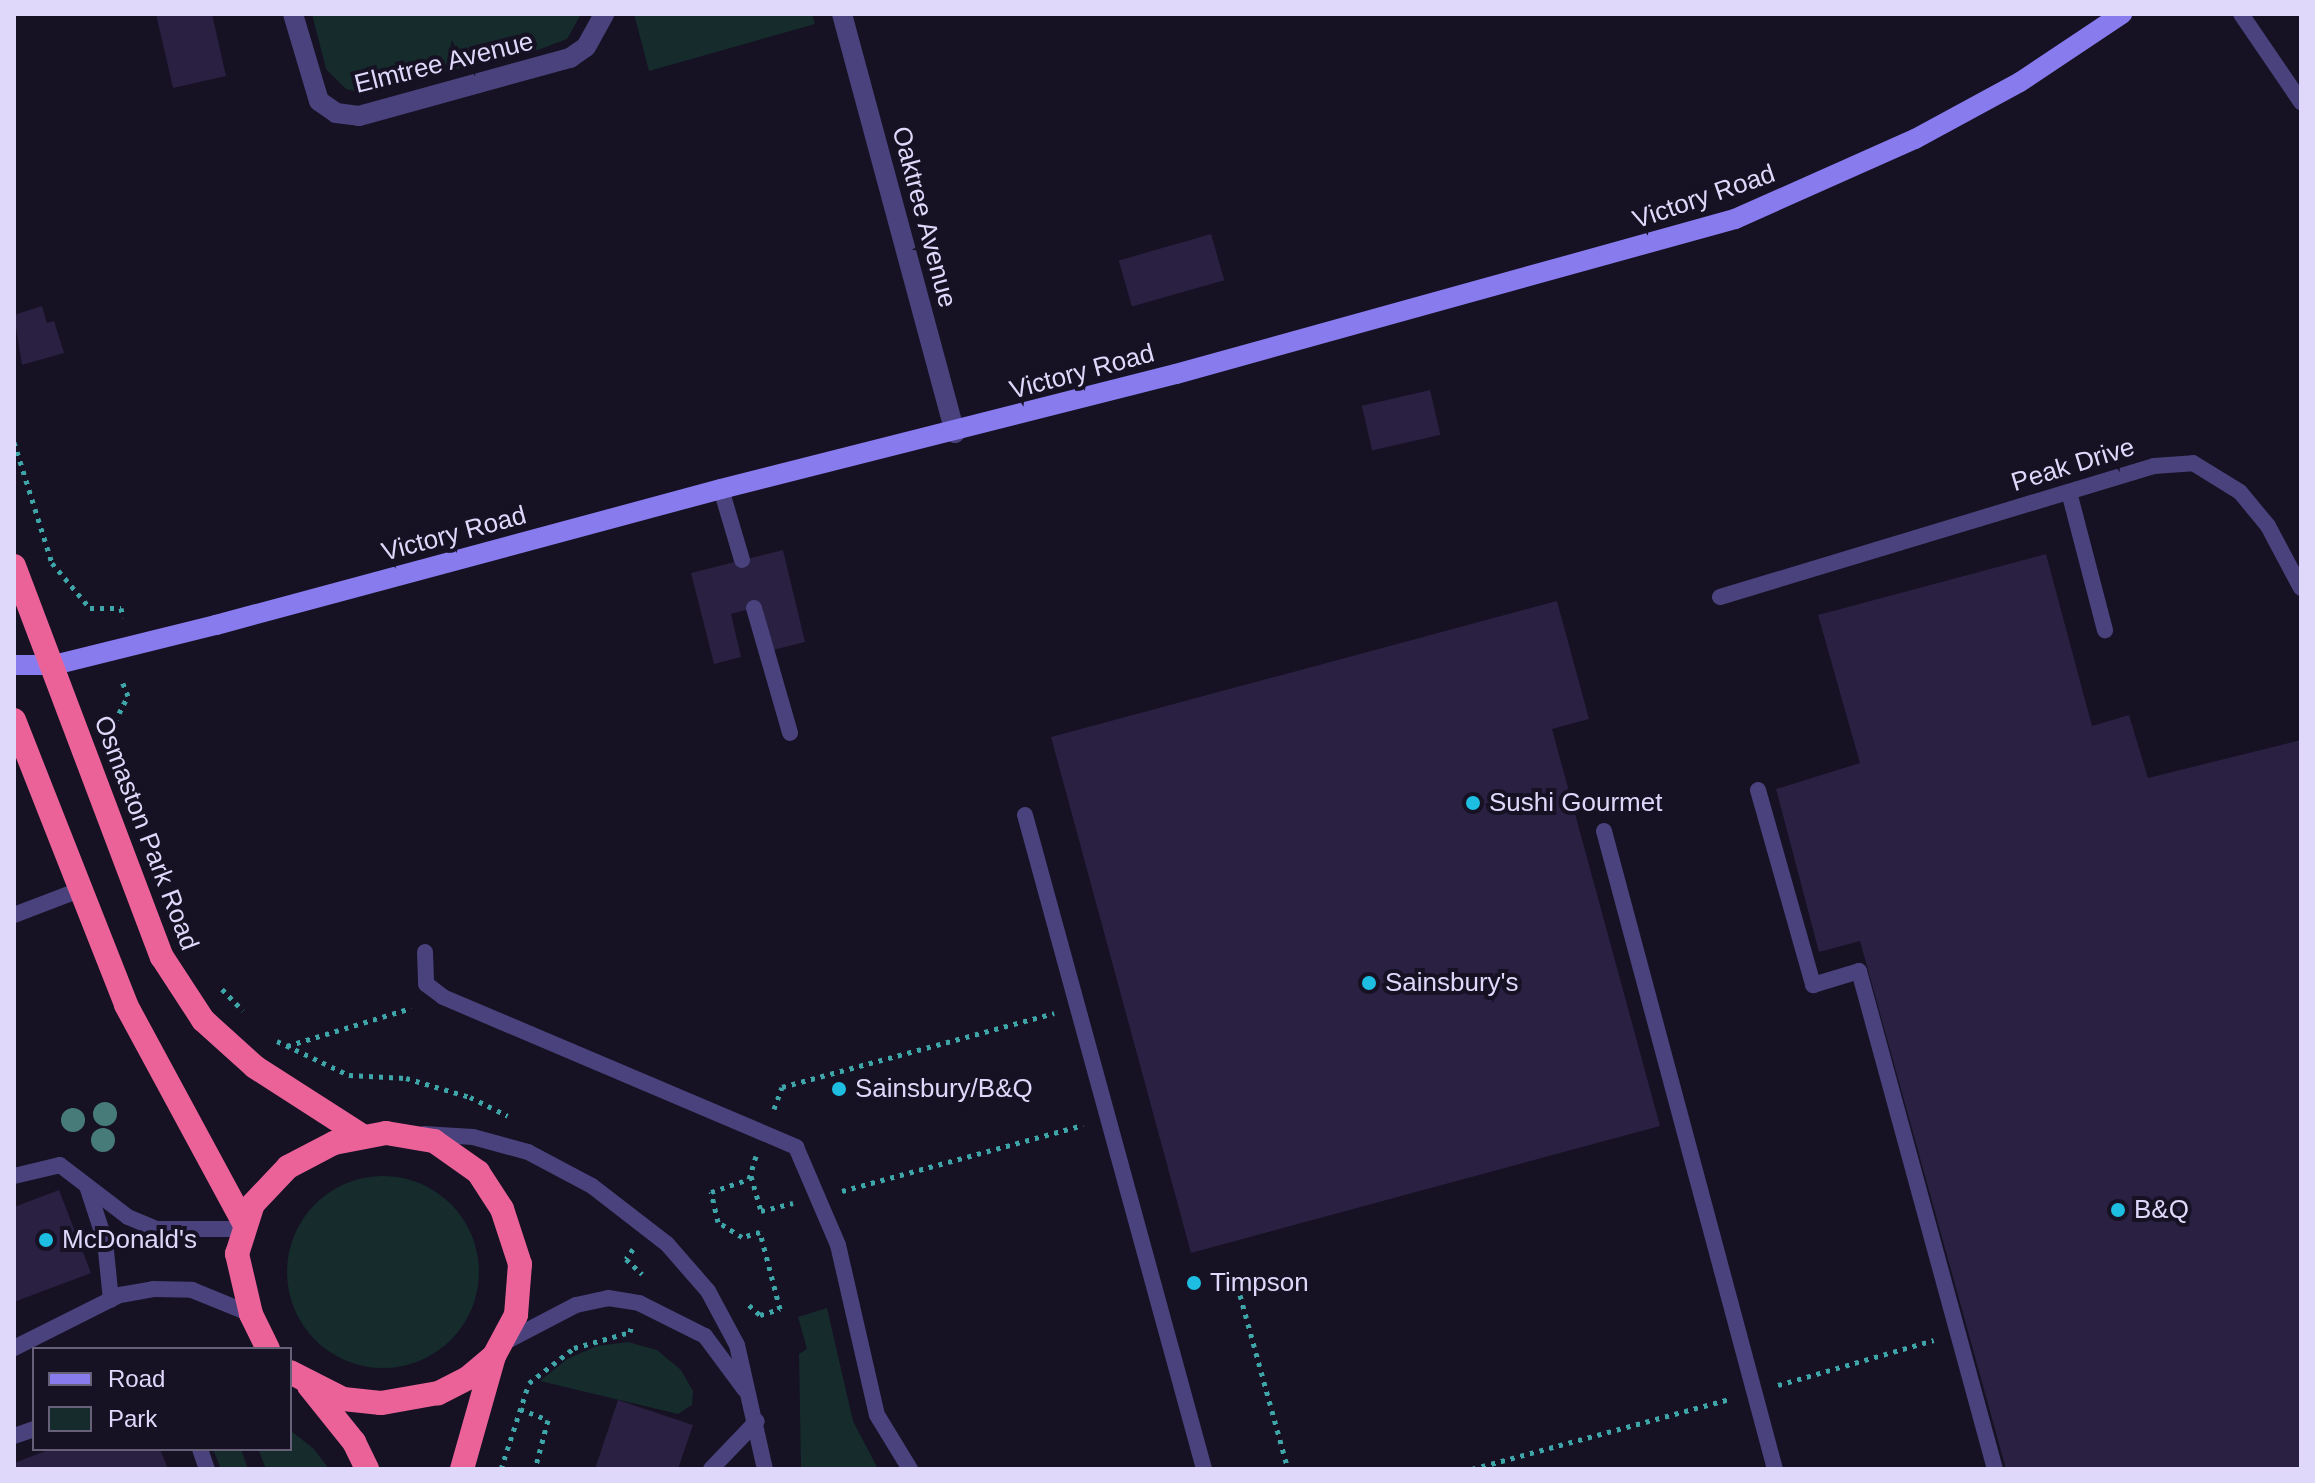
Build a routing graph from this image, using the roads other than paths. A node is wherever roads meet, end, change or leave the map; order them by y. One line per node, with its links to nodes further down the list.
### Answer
1 (293, 14): 2 (street, Elmtree Avenue)
2 (604, 14)
3 (842, 14): 7 (street, Oaktree Avenue)
4 (2122, 14): 7 (street, Victory Road)
5 (2241, 14): 6 (lane)
6 (2301, 102)
7 (955, 433): 8 (street, Victory Road)
8 (721, 489): 10 (lane); 17 (street, Victory Road)
9 (2069, 492): 12 (lane, Peak Drive); 13 (lane, Peak Drive); 15 (lane)
10 (742, 560)
11 (14, 566): 17 (highway, Osmaston Park Road)
12 (2301, 588)
13 (1720, 597)
14 (754, 608): 19 (lane)
15 (2105, 630)
16 (14, 665): 17 (street, Victory Road)
17 (54, 665): 27 (highway, Osmaston Park Road)
18 (14, 720): 23 (highway)
19 (790, 733)
20 (1758, 790): 46 (lane)
21 (1025, 815): 44 (lane)
22 (1604, 831): 45 (lane)
23 (79, 890): 24 (lane); 30 (highway)
24 (14, 915)
25 (425, 952): 43 (lane)
26 (402, 1133): 27 (highway); 35 (highway); 37 (lane)
27 (361, 1135): 30 (highway)
28 (14, 1176): 29 (lane)
29 (87, 1184): 30 (lane); 31 (lane)
30 (243, 1226): 32 (highway)
31 (111, 1300): 32 (lane); 34 (lane)
32 (251, 1314): 33 (highway)
33 (267, 1347)
34 (14, 1348)
35 (499, 1350): 36 (highway); 37 (lane); 40 (highway)
36 (299, 1378): 39 (highway)
37 (753, 1402): 38 (lane)
38 (757, 1421): 41 (lane); 42 (lane)
39 (367, 1469)
40 (462, 1469)
41 (711, 1469)
42 (765, 1469)
43 (910, 1469)
44 (1204, 1469)
45 (1775, 1469)
46 (1995, 1469)

